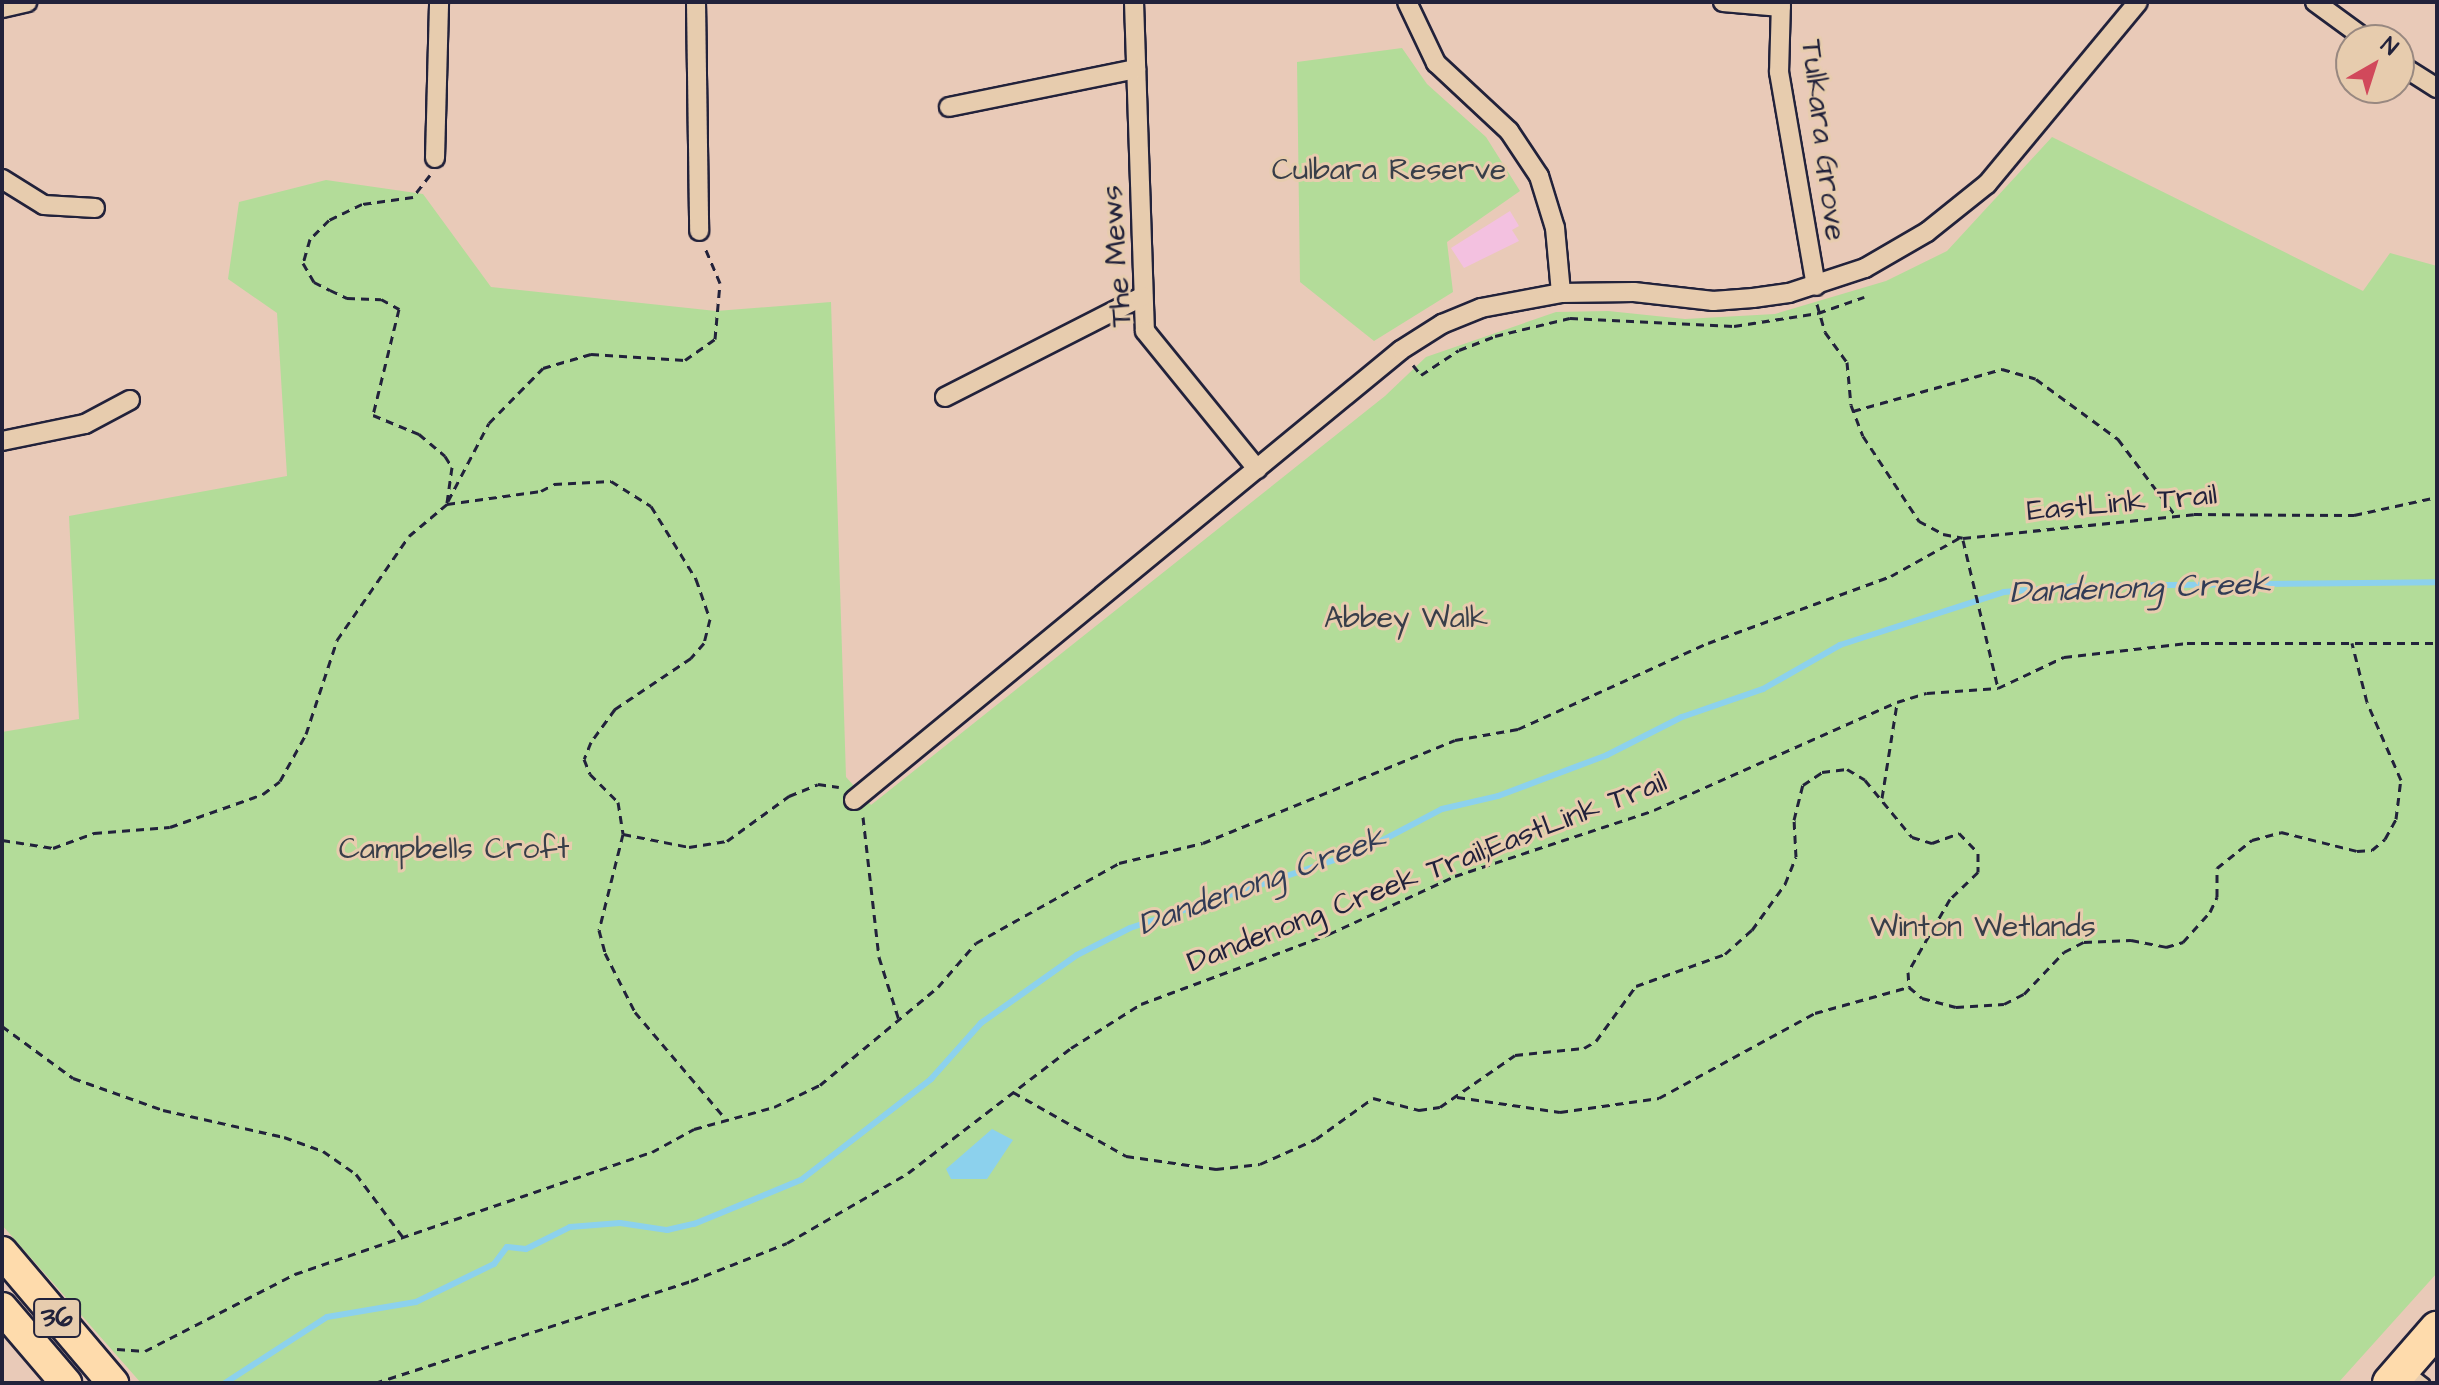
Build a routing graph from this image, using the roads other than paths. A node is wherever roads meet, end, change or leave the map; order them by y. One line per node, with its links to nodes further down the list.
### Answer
1 (27, 2): 10 (street)
2 (439, 2): 16 (street)
3 (696, 2): 19 (street)
4 (1134, 2): 12 (street, The Mews)
5 (1407, 2): 21 (street)
6 (1723, 2): 9 (street)
7 (2138, 2): 20 (street)
8 (2315, 2): 11 (street)
9 (1781, 4): 20 (street, Tulkara Grove)
10 (2, 8)
11 (2345, 24)
12 (1136, 69): 15 (street); 22 (street, The Mews)
13 (2415, 74): 14 (street)
14 (2437, 88)
15 (949, 107)
16 (435, 158)
17 (2, 179): 18 (street)
18 (95, 208)
19 (699, 231)
20 (1816, 286): 21 (street)
21 (1561, 293): 26 (street)
22 (1143, 296): 23 (street); 26 (street, The Mews)
23 (945, 397)
24 (130, 400): 25 (street)
25 (2, 441)
26 (1257, 469): 27 (street)
27 (854, 800)
28 (2, 1252): 33 (main road, 36)
29 (2, 1308): 32 (main road, 36)
30 (2437, 1329): 31 (highway)
31 (2406, 1378)
32 (66, 1383)
33 (113, 1383)

